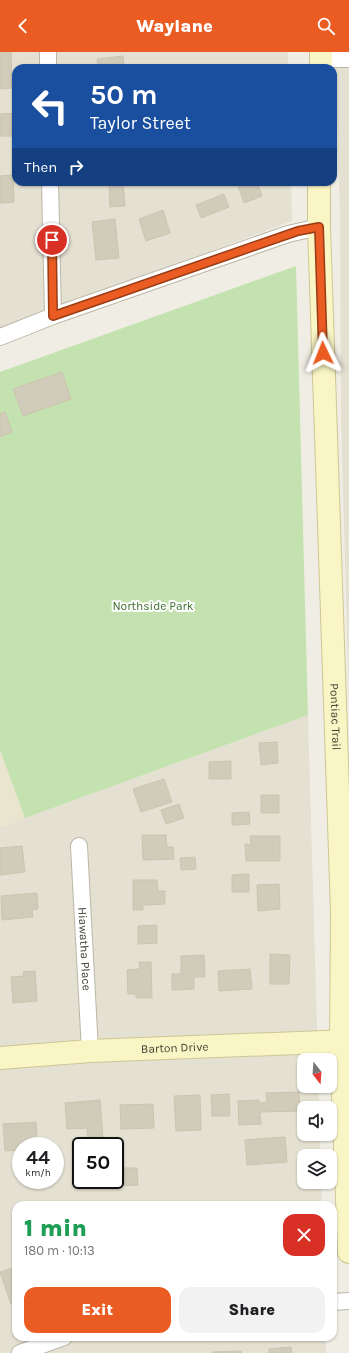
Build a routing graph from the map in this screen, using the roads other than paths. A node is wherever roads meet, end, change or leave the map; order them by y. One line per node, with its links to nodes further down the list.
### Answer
1 (48, 52): 4 (street)
2 (349, 59): 3 (street)
3 (321, 60)
4 (48, 64)
5 (50, 186): 8 (street)
6 (319, 186): 7 (main road, Pontiac Trail)
7 (319, 227): 8 (street); 11 (main road, Pontiac Trail)
8 (53, 316): 9 (street)
9 (0, 337)
10 (79, 846): 12 (street, Hiawatha Place)
11 (345, 1041): 12 (main road, Barton Drive); 14 (main road, Pontiac Trail)
12 (90, 1052): 13 (main road, Barton Drive)
13 (0, 1058)
14 (349, 1252)
15 (349, 1301): 16 (street)
16 (337, 1302)
17 (53, 1341): 18 (street)
18 (20, 1353)

